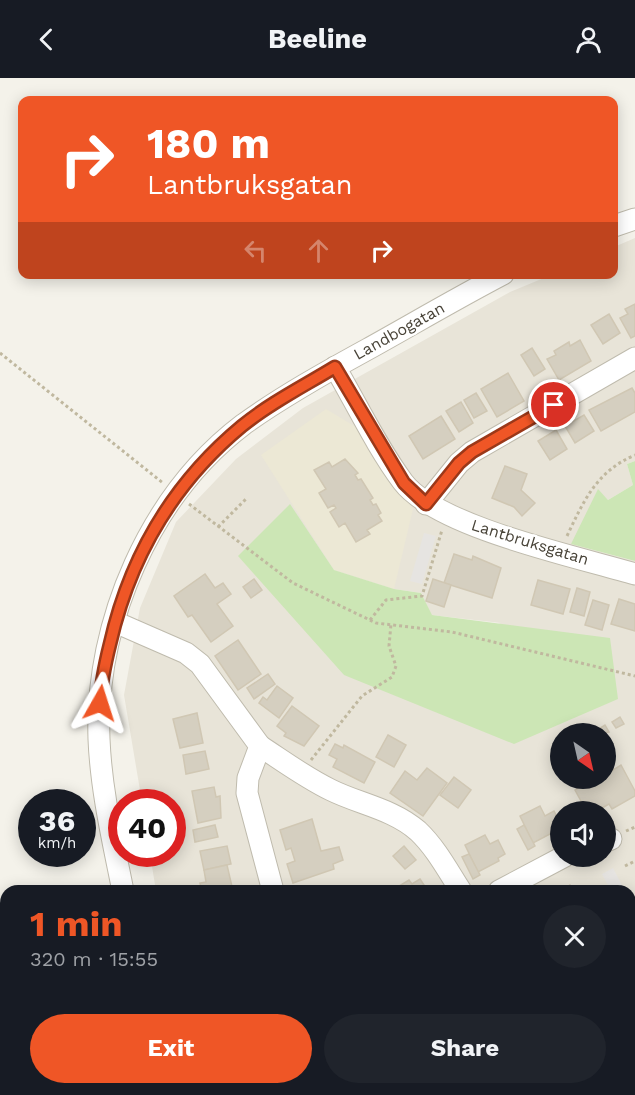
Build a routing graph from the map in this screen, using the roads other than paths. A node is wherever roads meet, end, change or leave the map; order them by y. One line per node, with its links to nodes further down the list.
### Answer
1 (635, 219): 2 (street)
2 (618, 225)
3 (494, 279): 5 (street, Landbogatan)
4 (635, 358): 6 (street)
5 (335, 367): 6 (street, Lantbruksgatan); 8 (street, Landbogatan)
6 (426, 504): 7 (street, Lantbruksgatan)
7 (635, 574)
8 (115, 622): 9 (street); 11 (street, Landbogatan)
9 (260, 746): 12 (street); 13 (street)
10 (550, 864): 14 (street)
11 (122, 885)
12 (271, 885)
13 (457, 885)
14 (510, 885)

